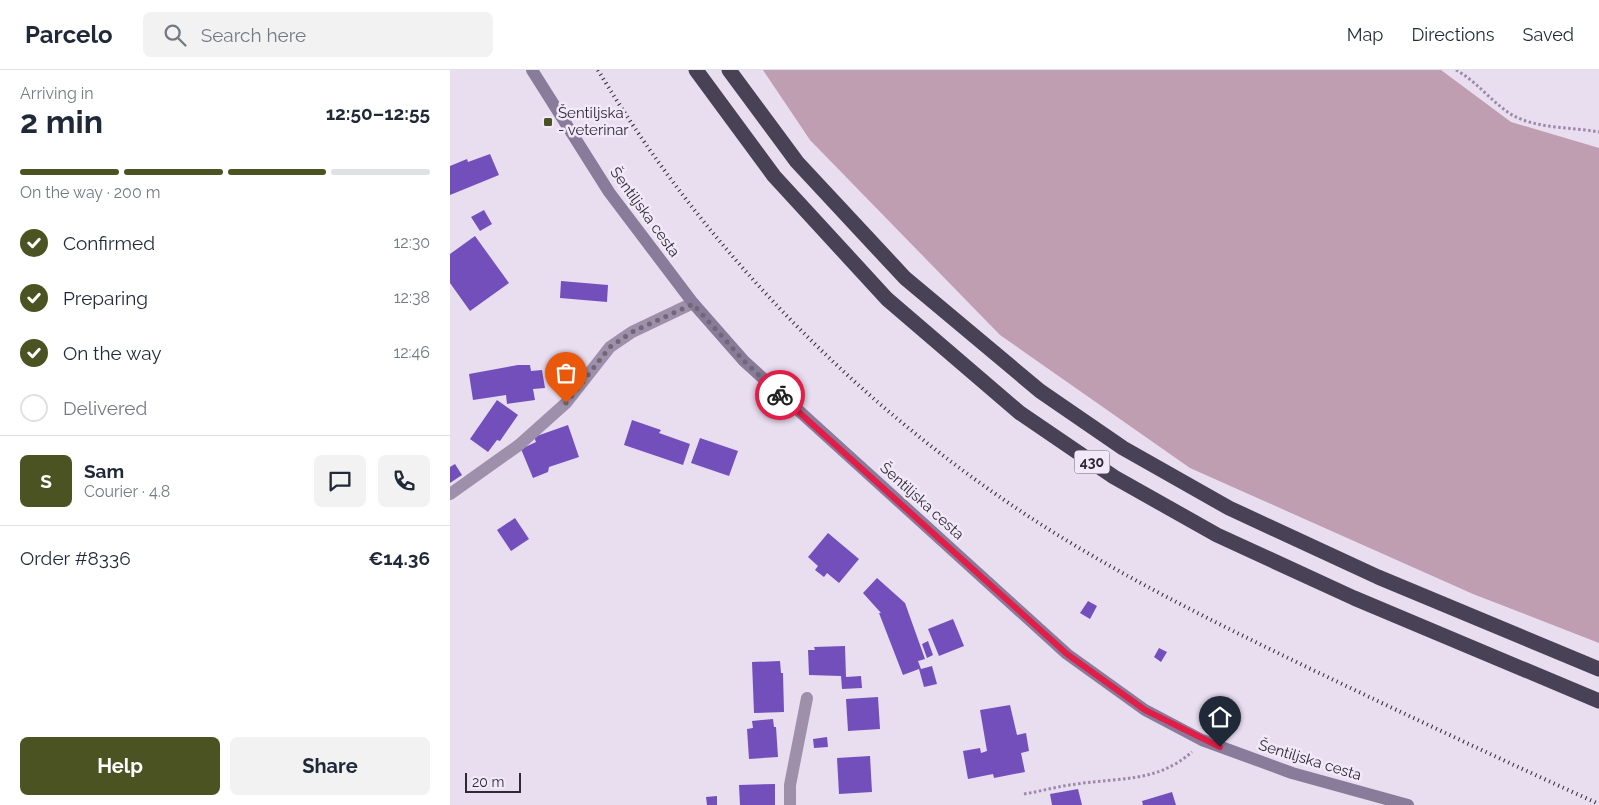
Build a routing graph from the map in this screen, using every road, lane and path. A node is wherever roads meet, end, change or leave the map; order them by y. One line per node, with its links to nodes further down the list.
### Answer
1 (532, 70): 6 (street, Šentiljska cesta)
2 (696, 70): 10 (highway, 430)
3 (729, 70): 8 (highway, 430)
4 (1456, 70): 5 (path)
5 (1599, 132)
6 (693, 304): 7 (street); 11 (street, Šentiljska cesta)
7 (450, 494)
8 (1599, 669)
9 (807, 698): 13 (street)
10 (1599, 701)
11 (1202, 740): 12 (path); 14 (street, Šentiljska cesta)
12 (1024, 794)
13 (790, 805)
14 (1408, 805)

